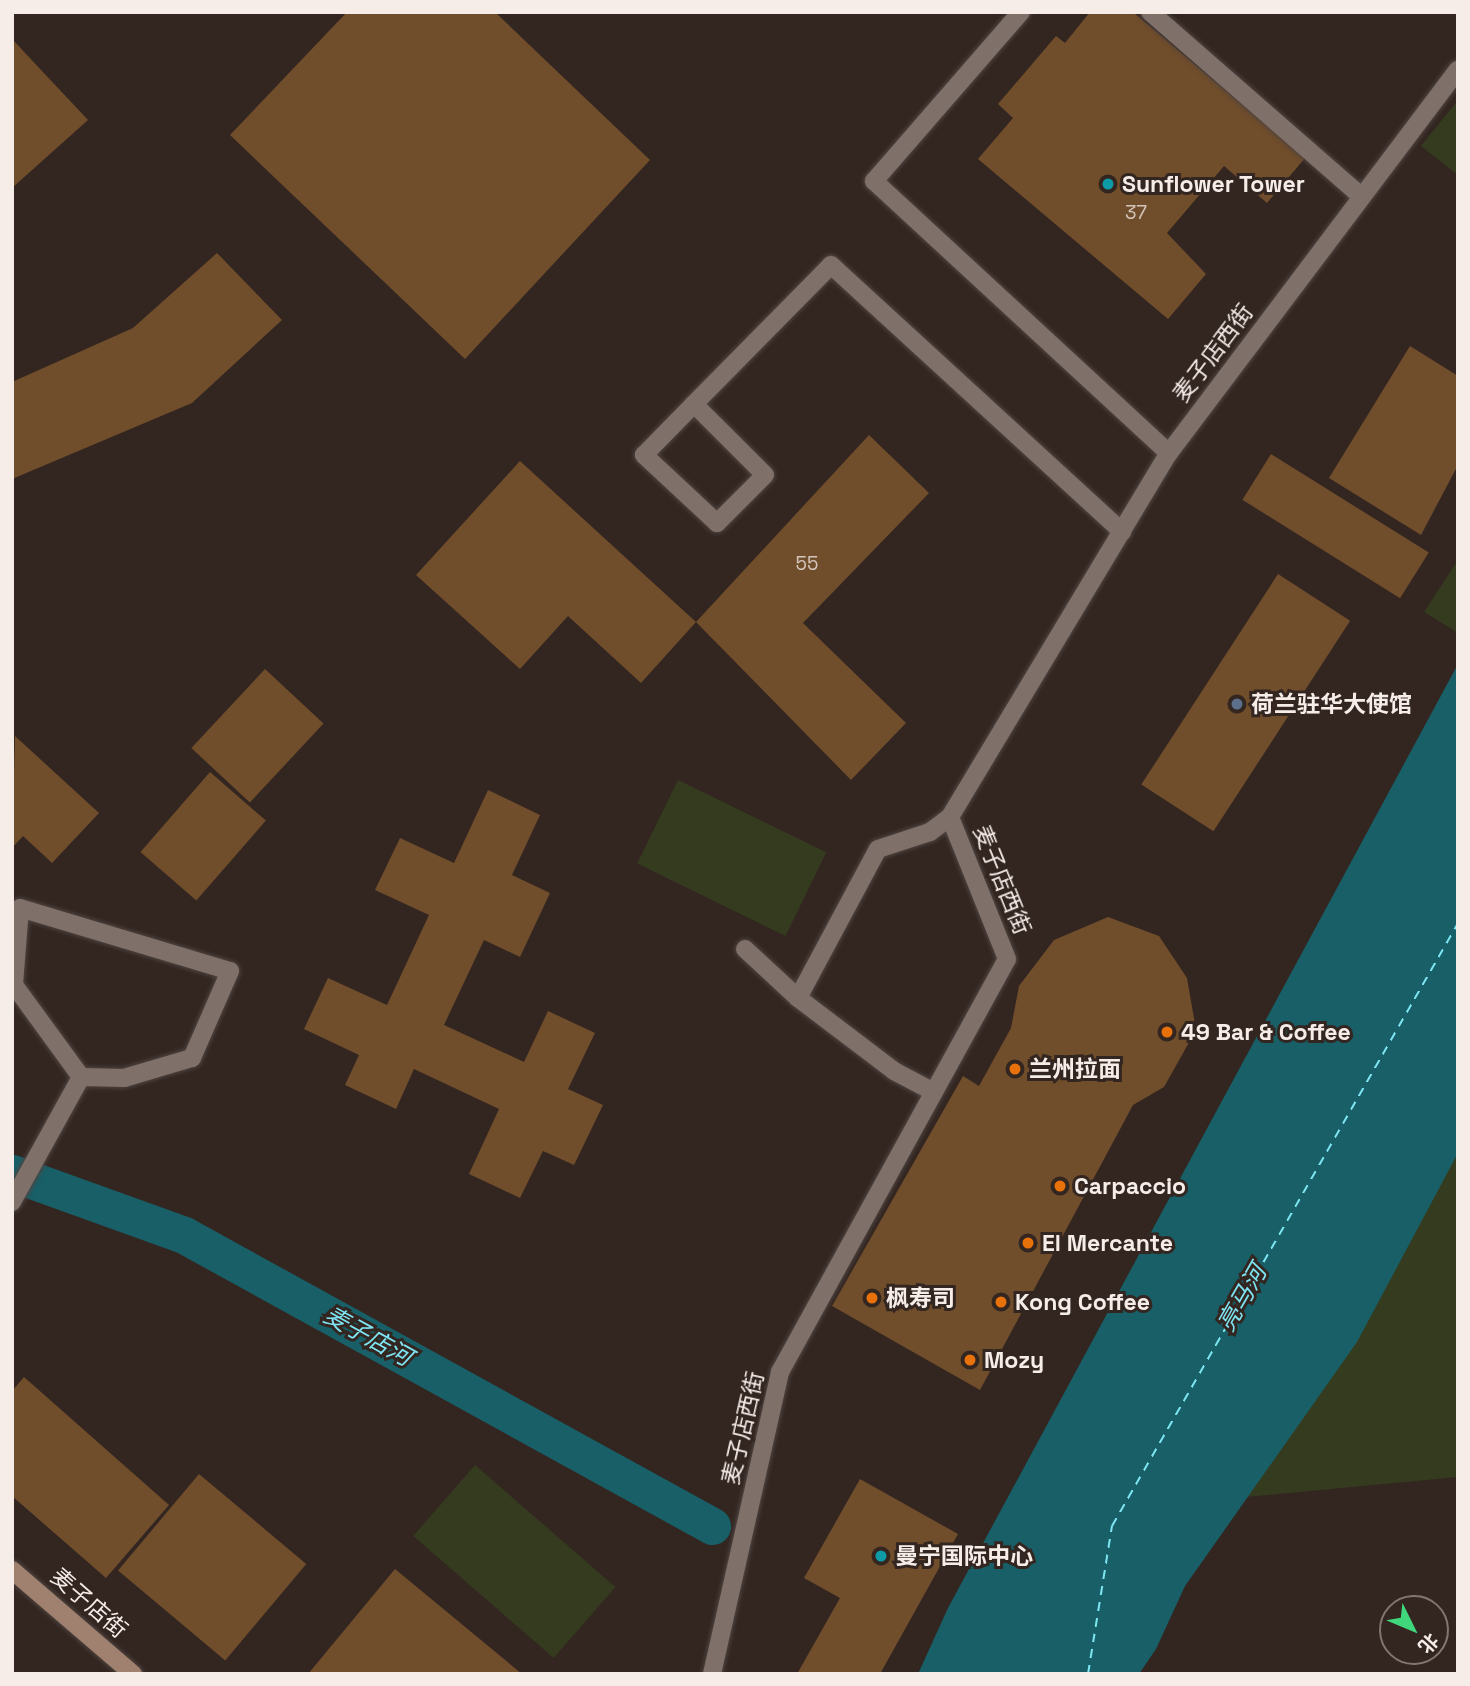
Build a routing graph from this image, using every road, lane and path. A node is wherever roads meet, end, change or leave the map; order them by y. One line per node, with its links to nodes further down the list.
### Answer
1 (1021, 12): 6 (street)
2 (1150, 12): 4 (street)
3 (1458, 70): 4 (street, 麦子店西街)
4 (1361, 195): 6 (street, 麦子店西街)
5 (694, 404): 5 (street); 7 (street)
6 (1169, 453): 7 (street, 麦子店西街)
7 (1122, 532): 8 (street, 麦子店西街)
8 (950, 817): 10 (street); 12 (street, 麦子店西街)
9 (745, 949): 10 (street)
10 (798, 998): 12 (street)
11 (81, 1077): 11 (street); 13 (street)
12 (934, 1092): 16 (street, 麦子店西街)
13 (15, 1201)
14 (12, 1570): 15 (street, 麦子店街)
15 (133, 1674)
16 (712, 1674)

